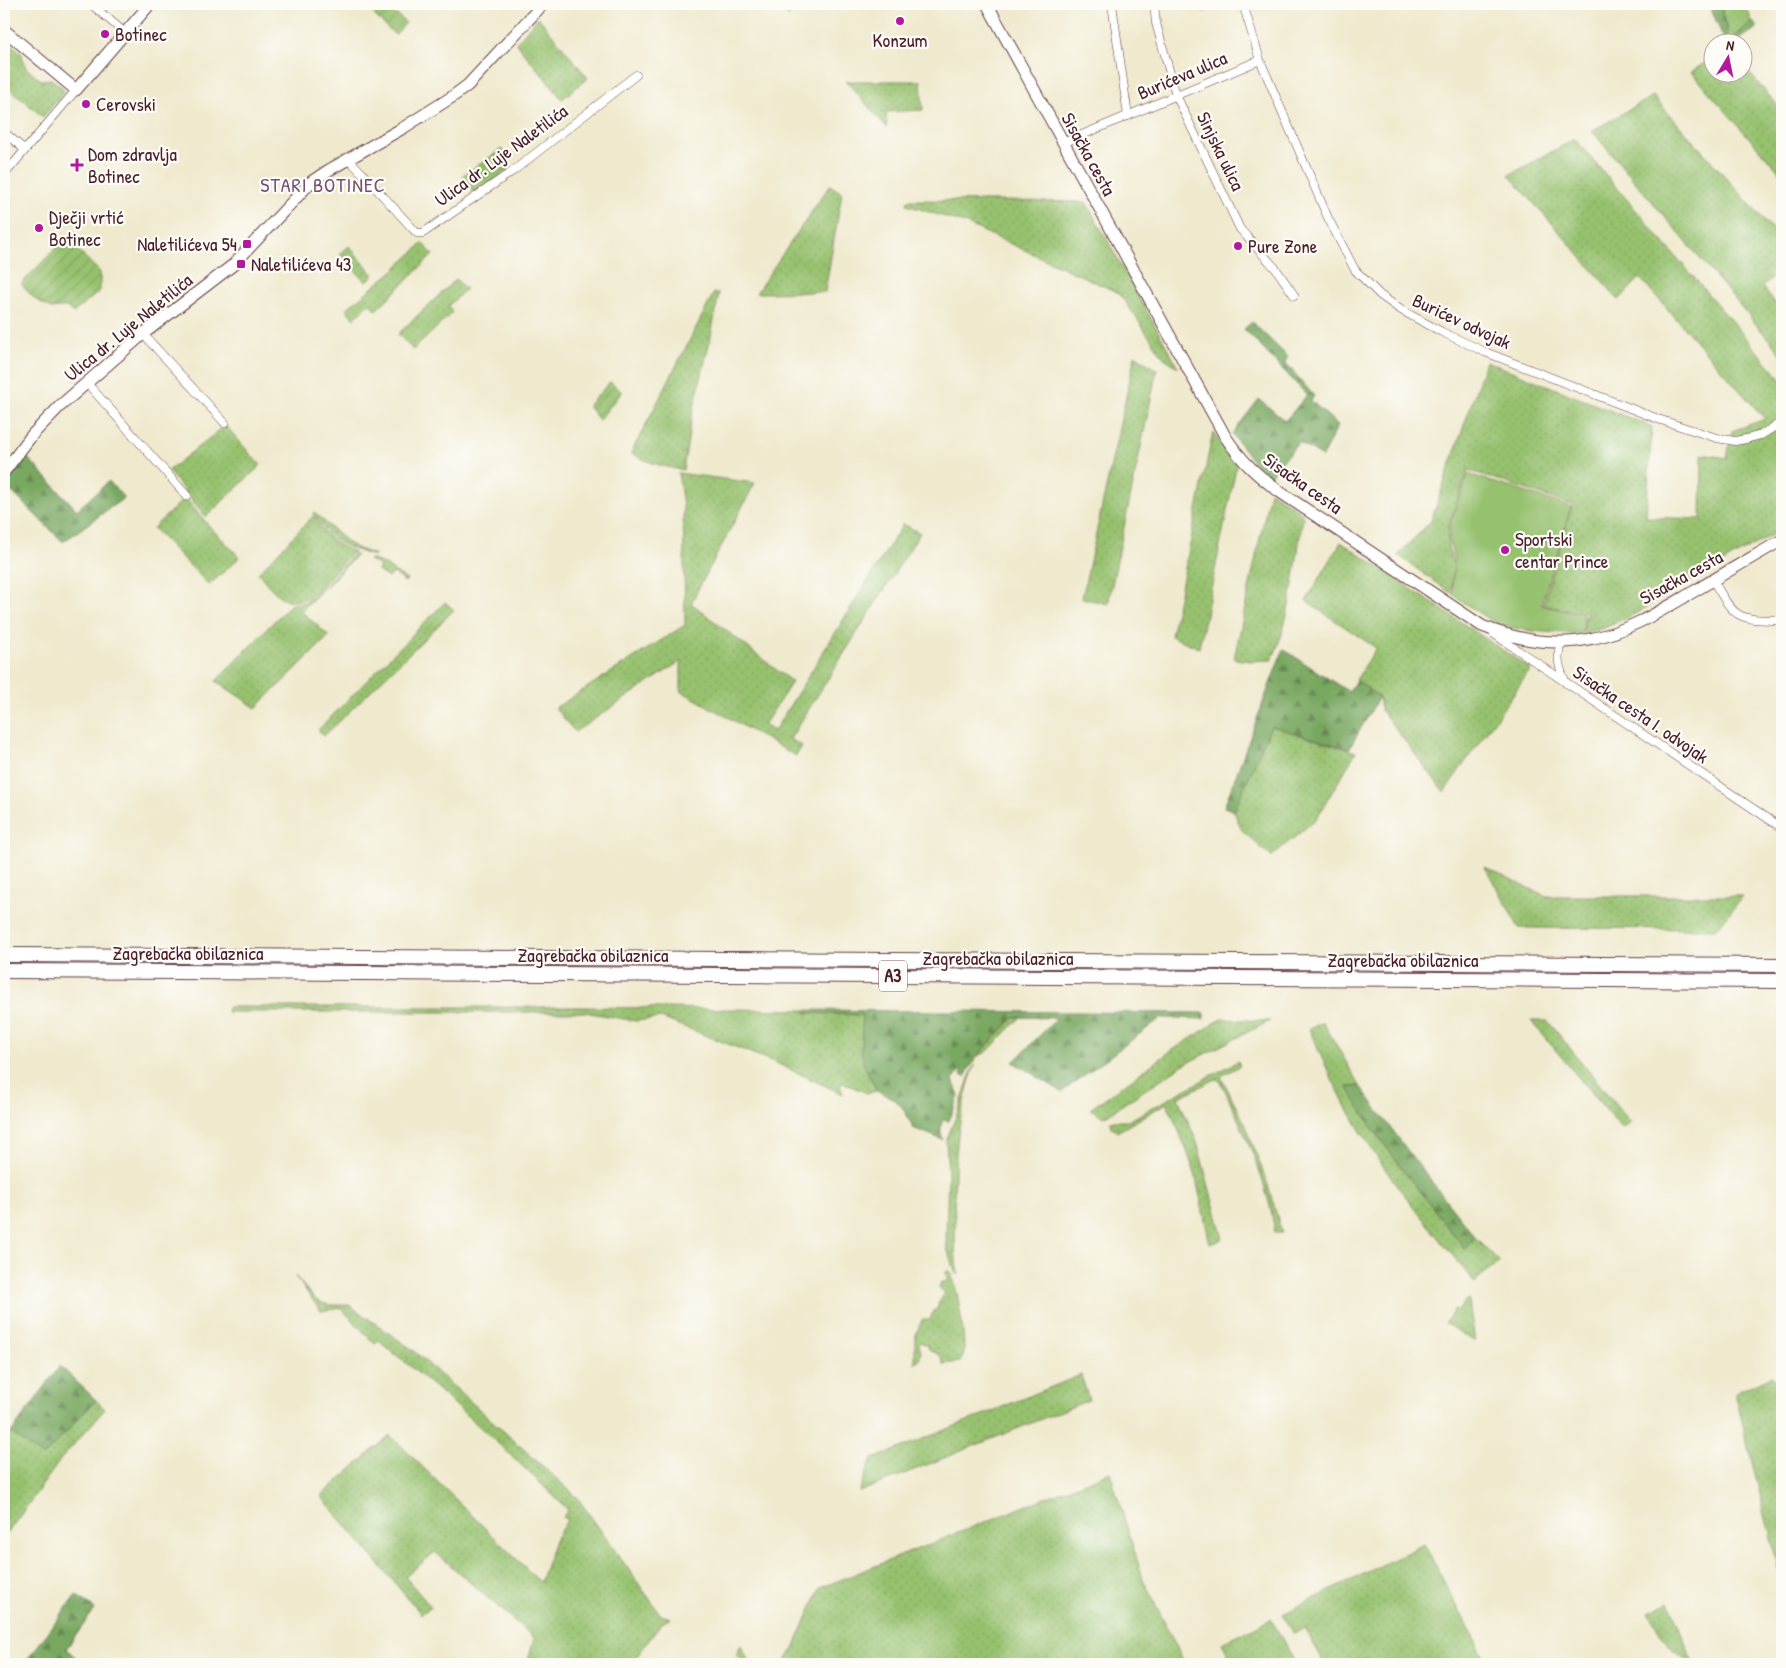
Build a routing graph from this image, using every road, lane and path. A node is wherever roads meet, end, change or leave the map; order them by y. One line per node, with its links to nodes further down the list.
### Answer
1 (91, 4): 11 (street)
2 (150, 4): 11 (main road)
3 (543, 4): 20 (main road, Ulica dr. Luje Naletilića)
4 (986, 4): 18 (main road, Sisačka cesta)
5 (1112, 4): 16 (street)
6 (1154, 4): 15 (street, Sinjska ulica)
7 (1193, 4): 8 (street)
8 (1222, 4)
9 (1243, 4): 12 (street)
10 (4, 30): 14 (main road)
11 (125, 33): 14 (main road)
12 (1260, 60): 15 (street, Burićeva ulica); 25 (street, Burićev odvojak)
13 (636, 75): 20 (street, Ulica dr. Luje Naletilića)
14 (76, 90): 19 (street)
15 (1176, 95): 16 (street, Burićeva ulica); 22 (street, Sinjska ulica)
16 (1128, 116): 18 (street, Burićeva ulica)
17 (4, 132): 19 (street)
18 (1063, 143): 32 (main road, Sisačka cesta)
19 (25, 150): 21 (street)
20 (349, 159): 23 (main road, Ulica dr. Luje Naletilića)
21 (4, 174)
22 (1294, 295)
23 (143, 334): 24 (main road, Ulica dr. Luje Naletilića); 26 (street)
24 (86, 382): 27 (main road, Ulica dr. Luje Naletilića); 28 (street)
25 (1782, 422)
26 (225, 423)
27 (4, 472)
28 (187, 496)
29 (1782, 540): 30 (main road, Sisačka cesta)
30 (1713, 580): 31 (street); 33 (main road, Sisačka cesta)
31 (1782, 620)
32 (1482, 626): 33 (main road, Sisačka cesta); 34 (street, Sisačka cesta I. odvojak)
33 (1561, 642): 34 (street)
34 (1566, 683): 35 (street, Sisačka cesta I. odvojak)
35 (1782, 828)
36 (4, 955): 37 (highway, Zagrebačka obilaznica / A3)
37 (1782, 965)
38 (4, 971): 39 (highway, Zagrebačka obilaznica / A3)
39 (1782, 981)

